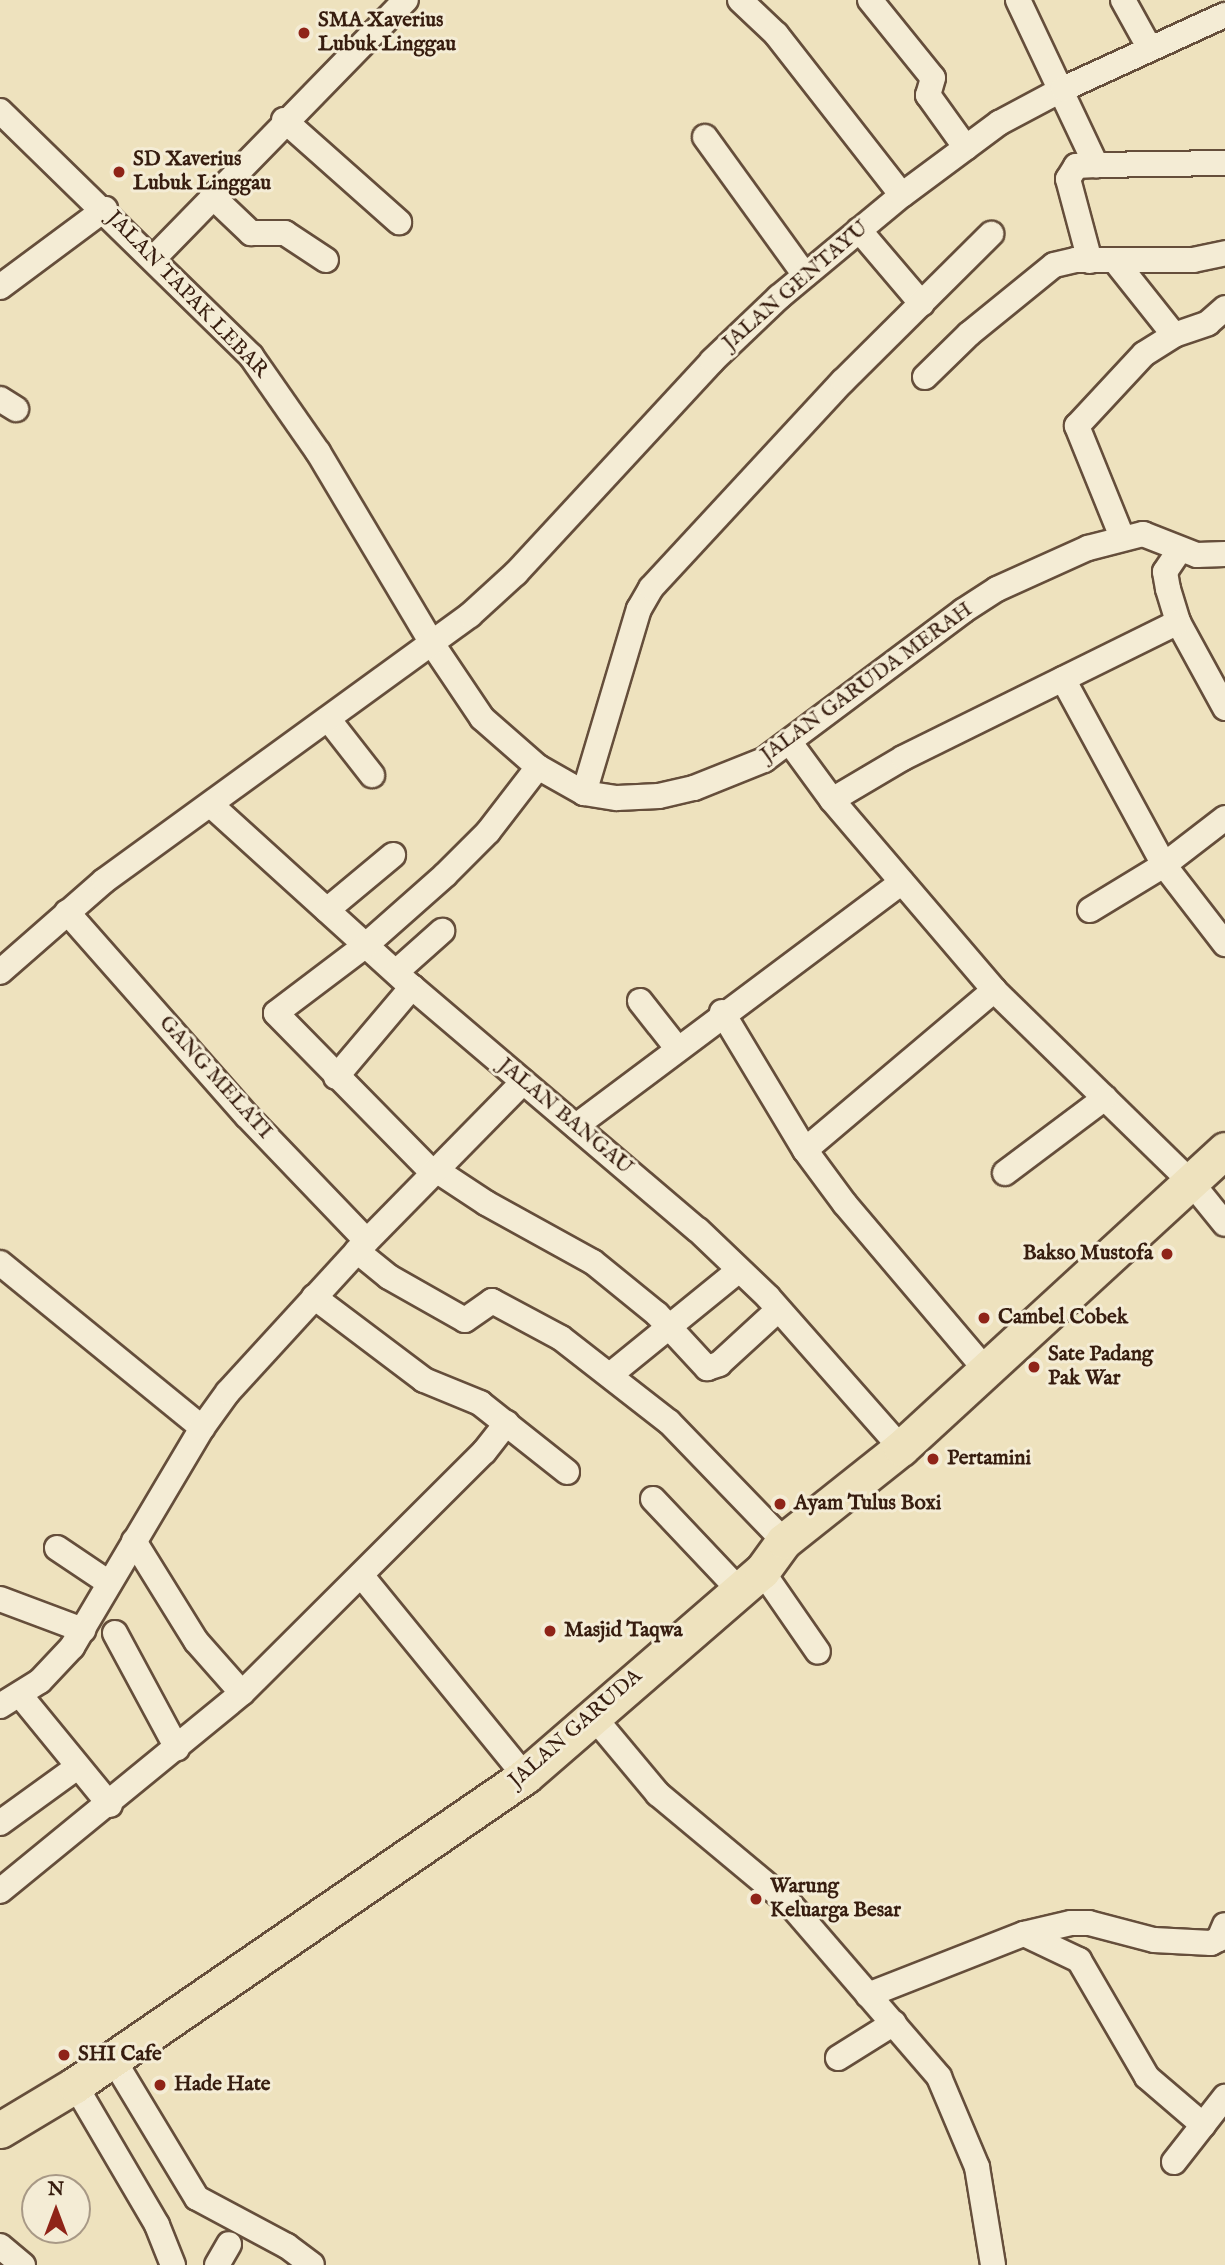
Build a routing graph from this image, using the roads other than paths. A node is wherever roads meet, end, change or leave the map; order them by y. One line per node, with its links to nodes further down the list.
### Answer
1 (406, 0): 10 (street)
2 (740, 0): 15 (street)
3 (870, 0): 12 (street)
4 (1018, 0): 8 (street)
5 (1123, 0): 7 (street)
6 (1225, 15): 7 (street, JALAN GENTAYU)
7 (1150, 49): 8 (street, JALAN GENTAYU)
8 (1063, 89): 12 (street, JALAN GENTAYU); 14 (street)
9 (1, 115): 17 (street, JALAN TAPAK LEBAR)
10 (284, 120): 16 (street); 18 (street)
11 (705, 137): 26 (street)
12 (966, 148): 15 (street, JALAN GENTAYU)
13 (1225, 163): 14 (street)
14 (1096, 165): 24 (street)
15 (902, 195): 19 (street, JALAN GENTAYU)
16 (212, 196): 22 (street); 23 (street)
17 (105, 209): 22 (street, JALAN TAPAK LEBAR); 27 (street)
18 (399, 222)
19 (859, 230): 26 (street, JALAN GENTAYU); 28 (street)
20 (991, 234): 28 (street)
21 (1225, 253): 25 (street)
22 (153, 259): 36 (street, JALAN TAPAK LEBAR)
23 (326, 260)
24 (1090, 261): 25 (street); 31 (street)
25 (1116, 262): 30 (street)
26 (805, 275): 36 (street, JALAN GENTAYU)
27 (0, 288)
28 (922, 304): 43 (street)
29 (1225, 308): 30 (street)
30 (1174, 335): 32 (street)
31 (925, 377)
32 (1122, 537): 33 (street, JALAN GARUDA MERAH); 40 (street, JALAN GARUDA MERAH)
33 (1179, 551): 34 (street, JALAN GARUDA MERAH); 35 (street)
34 (1225, 554)
35 (1178, 622): 37 (street); 38 (street)
36 (433, 645): 39 (street, JALAN GENTAYU); 41 (street, JALAN GARUDA MERAH)
37 (1063, 679): 44 (street); 48 (street)
38 (1225, 708)
39 (329, 720): 42 (street); 45 (street, JALAN GENTAYU)
40 (791, 744): 43 (street, JALAN GARUDA MERAH); 44 (street)
41 (538, 766): 43 (street, JALAN GARUDA MERAH); 55 (street)
42 (372, 775)
43 (584, 793)
44 (832, 800): 49 (street)
45 (211, 805): 50 (street, JALAN BANGAU); 52 (street, JALAN GENTAYU)
46 (1225, 818): 48 (street)
47 (393, 855): 50 (street)
48 (1164, 865): 51 (street); 54 (street)
49 (902, 882): 58 (street); 60 (street)
50 (327, 910): 55 (street, JALAN BANGAU)
51 (1090, 910)
52 (67, 912): 56 (street, JALAN GENTAYU); 72 (street, GANG MELATI)
53 (442, 931): 57 (street)
54 (1225, 944)
55 (366, 945): 57 (street, JALAN BANGAU); 62 (street)
56 (0, 972)
57 (404, 979): 62 (street); 63 (street, JALAN BANGAU)
58 (994, 990): 64 (street); 66 (street)
59 (640, 1001): 61 (street)
60 (722, 1012): 61 (street); 66 (street)
61 (677, 1048): 65 (street)
62 (336, 1077): 68 (street)
63 (523, 1082): 65 (street, JALAN BANGAU); 68 (street)
64 (1105, 1098): 69 (street); 70 (street)
65 (576, 1126): 74 (street, JALAN BANGAU)
66 (805, 1150): 78 (street)
67 (1225, 1150): 70 (highway, JALAN GARUDA)
68 (435, 1171): 72 (street); 77 (street)
69 (1005, 1172)
70 (1190, 1181): 71 (street); 78 (highway, JALAN GARUDA)
71 (1225, 1224)
72 (362, 1246): 75 (street); 79 (street, GANG MELATI)
73 (0, 1263): 81 (street)
74 (739, 1270): 76 (street, JALAN BANGAU); 77 (street)
75 (314, 1297): 80 (street); 81 (street)
76 (778, 1310): 77 (street); 82 (street, JALAN BANGAU)
77 (669, 1327): 79 (street)
78 (986, 1370): 82 (highway, JALAN GARUDA)
79 (610, 1375): 86 (street)
80 (507, 1423): 83 (street); 88 (street)
81 (202, 1428): 85 (street)
82 (901, 1448): 86 (highway, JALAN GARUDA)
83 (567, 1472)
84 (653, 1499): 89 (street)
85 (134, 1541): 90 (street); 95 (street)
86 (784, 1541): 89 (highway, JALAN GARUDA)
87 (57, 1548): 90 (street)
88 (361, 1575): 95 (street); 100 (street)
89 (751, 1581): 94 (street); 97 (highway, JALAN GARUDA)
90 (109, 1583): 92 (street)
91 (0, 1599): 92 (street)
92 (83, 1630): 96 (street)
93 (115, 1633): 98 (street)
94 (818, 1652)
95 (242, 1693): 98 (street)
96 (10, 1700): 99 (street)
97 (592, 1715): 100 (highway, JALAN GARUDA); 106 (street)
98 (177, 1748): 101 (street)
99 (76, 1768): 101 (street); 102 (street)
100 (525, 1776): 109 (highway, JALAN GARUDA)
101 (110, 1805): 103 (street)
102 (0, 1823)
103 (0, 1891)
104 (1225, 1924): 105 (street)
105 (1024, 1934): 106 (street); 112 (street)
106 (868, 1996): 107 (street)
107 (894, 2023): 108 (street); 119 (street)
108 (838, 2058)
109 (113, 2059): 110 (highway, JALAN GARUDA); 118 (street)
110 (75, 2085): 113 (highway, JALAN GARUDA); 117 (street)
111 (1225, 2097): 112 (street)
112 (1191, 2116): 114 (street)
113 (0, 2130)
114 (1174, 2162)
115 (0, 2246): 116 (street)
116 (23, 2265)
117 (173, 2265)
118 (312, 2265)
119 (993, 2265)

